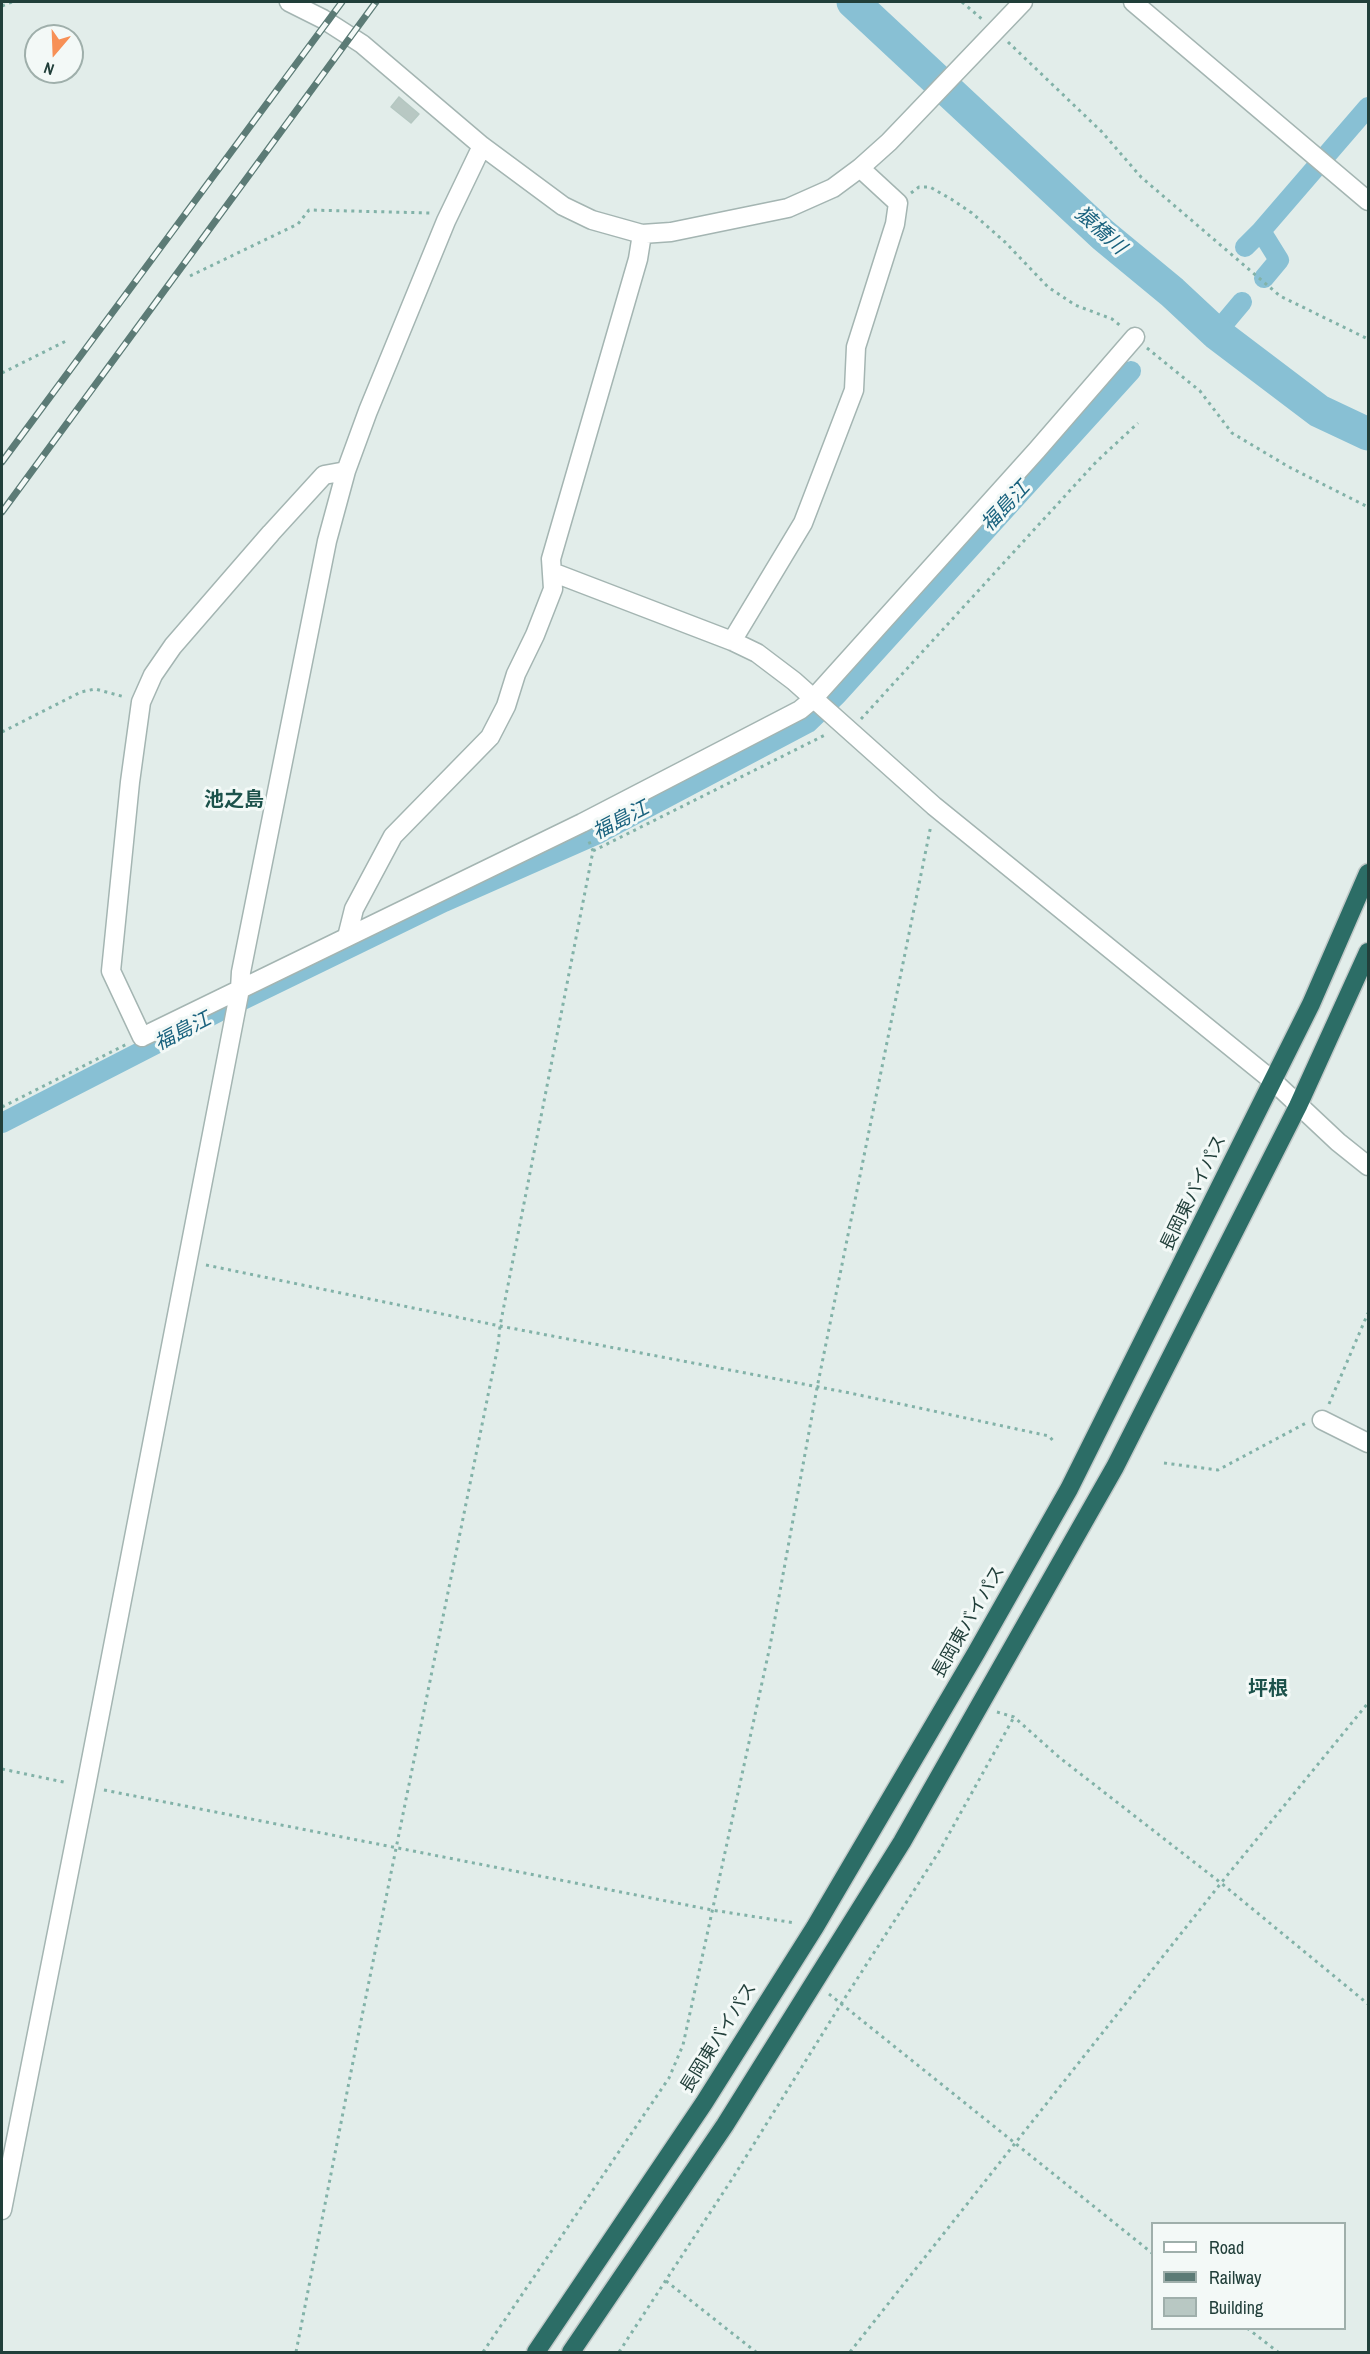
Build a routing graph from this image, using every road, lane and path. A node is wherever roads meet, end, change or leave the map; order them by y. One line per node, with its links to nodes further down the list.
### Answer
1 (12, 2): 6 (path)
2 (289, 2): 8 (street)
3 (962, 2): 7 (path)
4 (1023, 2): 7 (street)
5 (1133, 2): 10 (street)
6 (2, 6)
7 (992, 32): 9 (street); 16 (path)
8 (482, 146): 12 (street); 13 (street)
9 (860, 168): 11 (street); 13 (street)
10 (1368, 201)
11 (898, 203): 15 (path); 23 (street)
12 (446, 221): 14 (path); 20 (street)
13 (642, 234): 22 (street)
14 (190, 276)
15 (1135, 337): 21 (path); 24 (street)
16 (1368, 339)
17 (66, 341): 18 (path)
18 (2, 373)
19 (1138, 423): 26 (path)
20 (346, 471): 25 (street); 32 (street)
21 (1368, 507)
22 (552, 572): 23 (street); 30 (street)
23 (732, 640): 24 (street)
24 (812, 700): 26 (street); 30 (street)
25 (141, 702): 27 (path); 33 (street)
26 (843, 728): 28 (street); 40 (path)
27 (2, 732)
28 (934, 806): 34 (street); 41 (path)
29 (1368, 873): 34 (highway, 長岡東バイパス)
30 (347, 937): 32 (street)
31 (1368, 952): 35 (highway)
32 (240, 989): 33 (street); 38 (street)
33 (142, 1037): 36 (path)
34 (1273, 1082): 35 (street); 54 (highway, 長岡東バイパス)
35 (1298, 1106): 37 (street); 47 (highway)
36 (2, 1107)
37 (1368, 1166)
38 (186, 1262): 40 (path); 50 (street)
39 (1368, 1313): 42 (path)
40 (500, 1326): 41 (path); 51 (path)
41 (818, 1388): 43 (path); 53 (path)
42 (1322, 1419): 44 (street); 45 (path)
43 (1054, 1443)
44 (1368, 1443)
45 (1164, 1463)
46 (1368, 1703): 52 (path)
47 (978, 1707): 48 (path); 55 (highway)
48 (1014, 1717): 52 (path); 56 (path)
49 (2, 1769): 50 (path)
50 (86, 1786): 51 (path); 59 (street)
51 (397, 1848): 53 (path); 63 (path)
52 (1221, 1883): 57 (path); 58 (path)
53 (712, 1910): 54 (path); 64 (path)
54 (815, 1927): 65 (highway, 長岡東バイパス)
55 (813, 1982): 56 (path); 66 (highway)
56 (841, 2004): 58 (path); 61 (path)
57 (1368, 2004)
58 (1016, 2144): 60 (path); 69 (path)
59 (2, 2210)
60 (1151, 2252)
61 (666, 2280): 67 (path); 68 (path)
62 (1250, 2330): 70 (path)
63 (297, 2352)
64 (483, 2352)
65 (536, 2352)
66 (571, 2352)
67 (619, 2352)
68 (756, 2352)
69 (850, 2352)
70 (1278, 2352)

